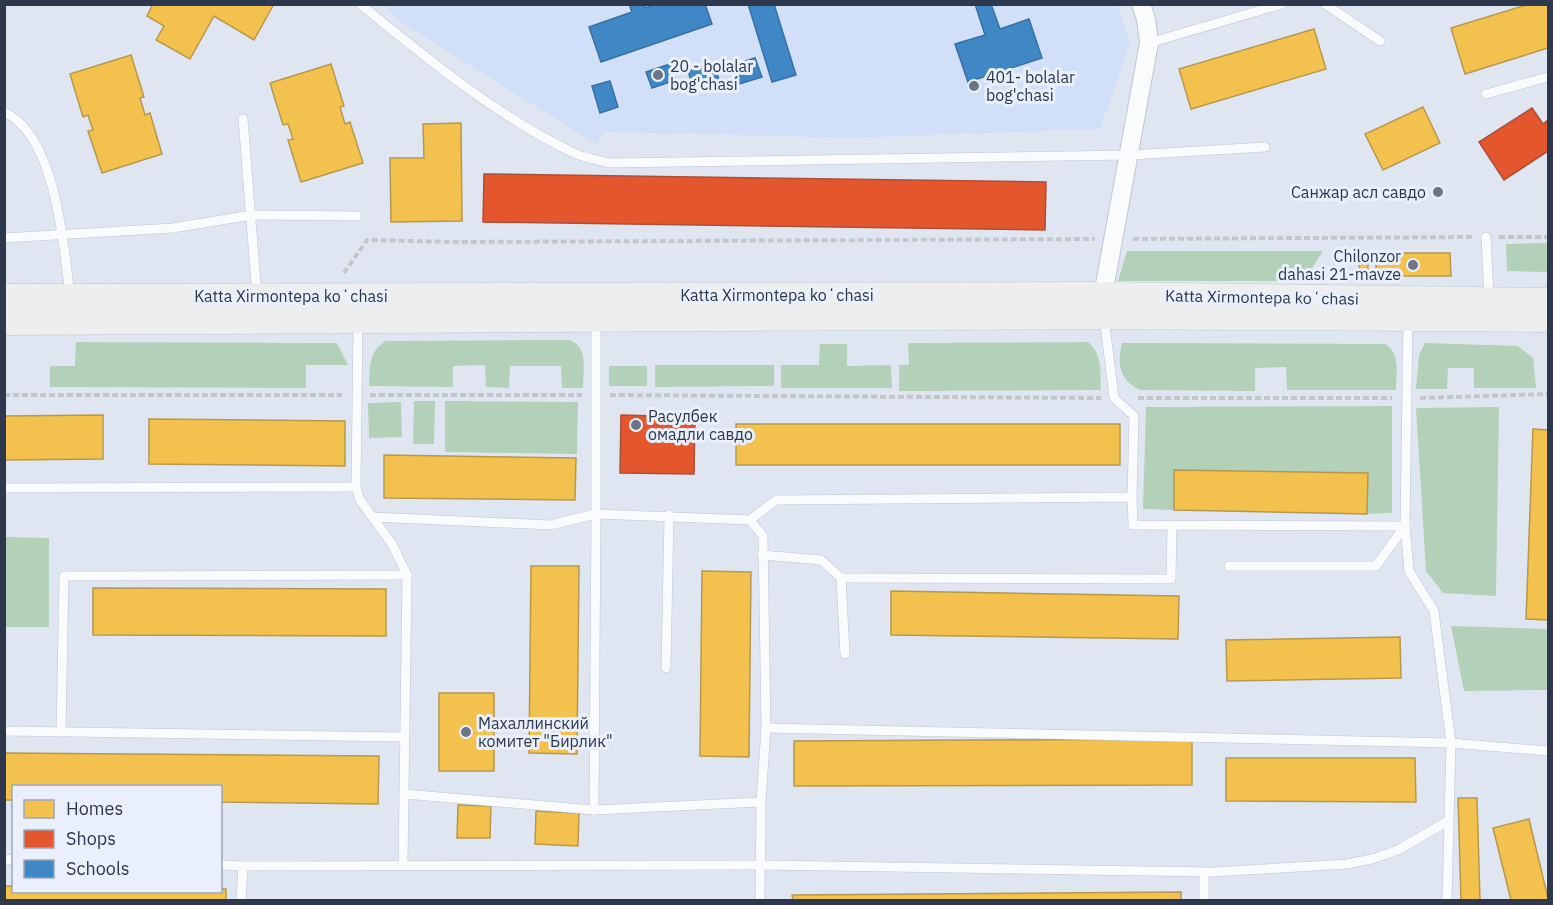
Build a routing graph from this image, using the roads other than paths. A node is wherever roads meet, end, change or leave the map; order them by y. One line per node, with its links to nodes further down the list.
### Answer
1 (360, 4): 12 (lane)
2 (1141, 4): 6 (street)
3 (1281, 4): 6 (lane)
4 (1325, 4): 5 (lane)
5 (1380, 41)
6 (1149, 44): 12 (street)
7 (1548, 77): 8 (lane)
8 (1486, 94)
9 (4, 112): 15 (lane)
10 (243, 119): 13 (lane)
11 (1264, 147): 12 (lane)
12 (1131, 155): 23 (street)
13 (252, 215): 14 (lane); 15 (lane); 19 (lane)
14 (357, 216)
15 (63, 235): 17 (lane); 18 (lane)
16 (1486, 237): 21 (lane)
17 (4, 238)
18 (70, 296): 19 (main road, Katta Xirmontepa koʻchasi); 20 (main road, Katta Xirmontepa koʻchasi)
19 (257, 296): 24 (main road, Katta Xirmontepa koʻchasi)
20 (4, 297)
21 (1489, 300): 22 (main road, Katta Xirmontepa koʻchasi); 25 (main road, Katta Xirmontepa koʻchasi)
22 (1548, 301)
23 (1104, 305): 24 (main road, Katta Xirmontepa koʻchasi); 25 (main road, Katta Xirmontepa koʻchasi); 31 (lane)
24 (596, 307): 27 (main road, Katta Xirmontepa koʻchasi); 32 (lane)
25 (1409, 309): 26 (main road, Katta Xirmontepa koʻchasi); 37 (lane)
26 (1548, 319)
27 (358, 321): 28 (main road, Katta Xirmontepa koʻchasi); 29 (lane)
28 (4, 322)
29 (356, 487): 30 (lane); 34 (lane)
30 (4, 488)
31 (1132, 496): 35 (lane); 36 (lane)
32 (596, 514): 33 (lane); 34 (lane); 52 (lane)
33 (669, 515): 35 (lane); 43 (lane)
34 (372, 517): 40 (lane)
35 (750, 520): 38 (lane)
36 (1172, 526): 37 (lane); 41 (lane)
37 (1405, 526): 39 (lane); 48 (lane)
38 (762, 555): 41 (lane); 44 (lane)
39 (1229, 566)
40 (406, 575): 46 (lane); 47 (lane)
41 (841, 578): 42 (lane)
42 (845, 654)
43 (666, 668)
44 (766, 728): 48 (lane); 51 (lane)
45 (4, 731): 46 (lane)
46 (61, 732): 47 (lane)
47 (404, 737): 50 (lane)
48 (1451, 743): 49 (lane); 53 (lane)
49 (1548, 751)
50 (404, 794): 52 (lane); 55 (lane)
51 (761, 802): 52 (lane); 56 (lane)
52 (594, 810)
53 (1448, 821): 58 (lane); 62 (lane)
54 (222, 865): 57 (lane)
55 (403, 865): 56 (lane); 57 (lane)
56 (761, 865): 58 (lane); 60 (lane)
57 (243, 866): 59 (lane)
58 (1204, 873): 61 (lane)
59 (241, 900)
60 (760, 900)
61 (1204, 900)
62 (1447, 900)

